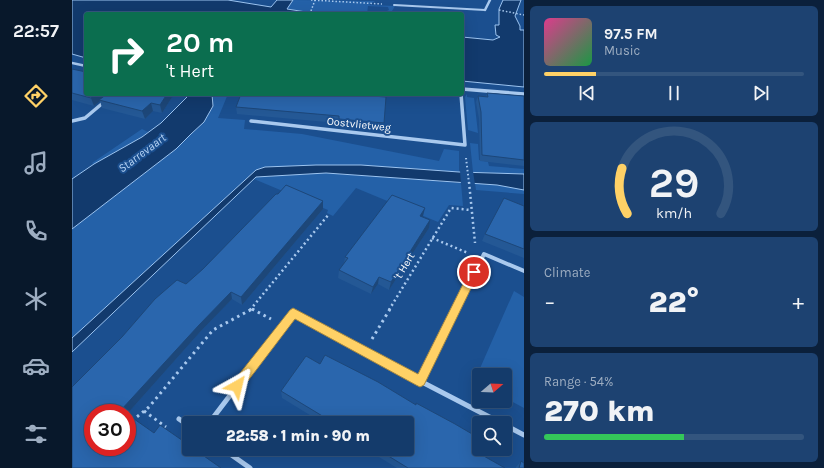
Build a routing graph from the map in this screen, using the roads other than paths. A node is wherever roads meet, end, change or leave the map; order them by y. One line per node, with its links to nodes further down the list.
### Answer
1 (490, 0): 3 (street)
2 (394, 5): 3 (lane)
3 (485, 10)
4 (72, 63): 5 (street)
5 (84, 66)
6 (464, 89): 7 (street)
7 (524, 94)
8 (461, 96): 11 (street, Oostvlietweg)
9 (108, 99): 10 (street)
10 (72, 121)
11 (251, 121)
12 (524, 271): 13 (street)
13 (420, 381): 14 (street); 15 (street)
14 (214, 416)
15 (487, 416)
16 (179, 419): 17 (street)
17 (182, 421)
18 (512, 429): 19 (street)
19 (524, 435)
20 (232, 456): 21 (street)
21 (250, 468)

